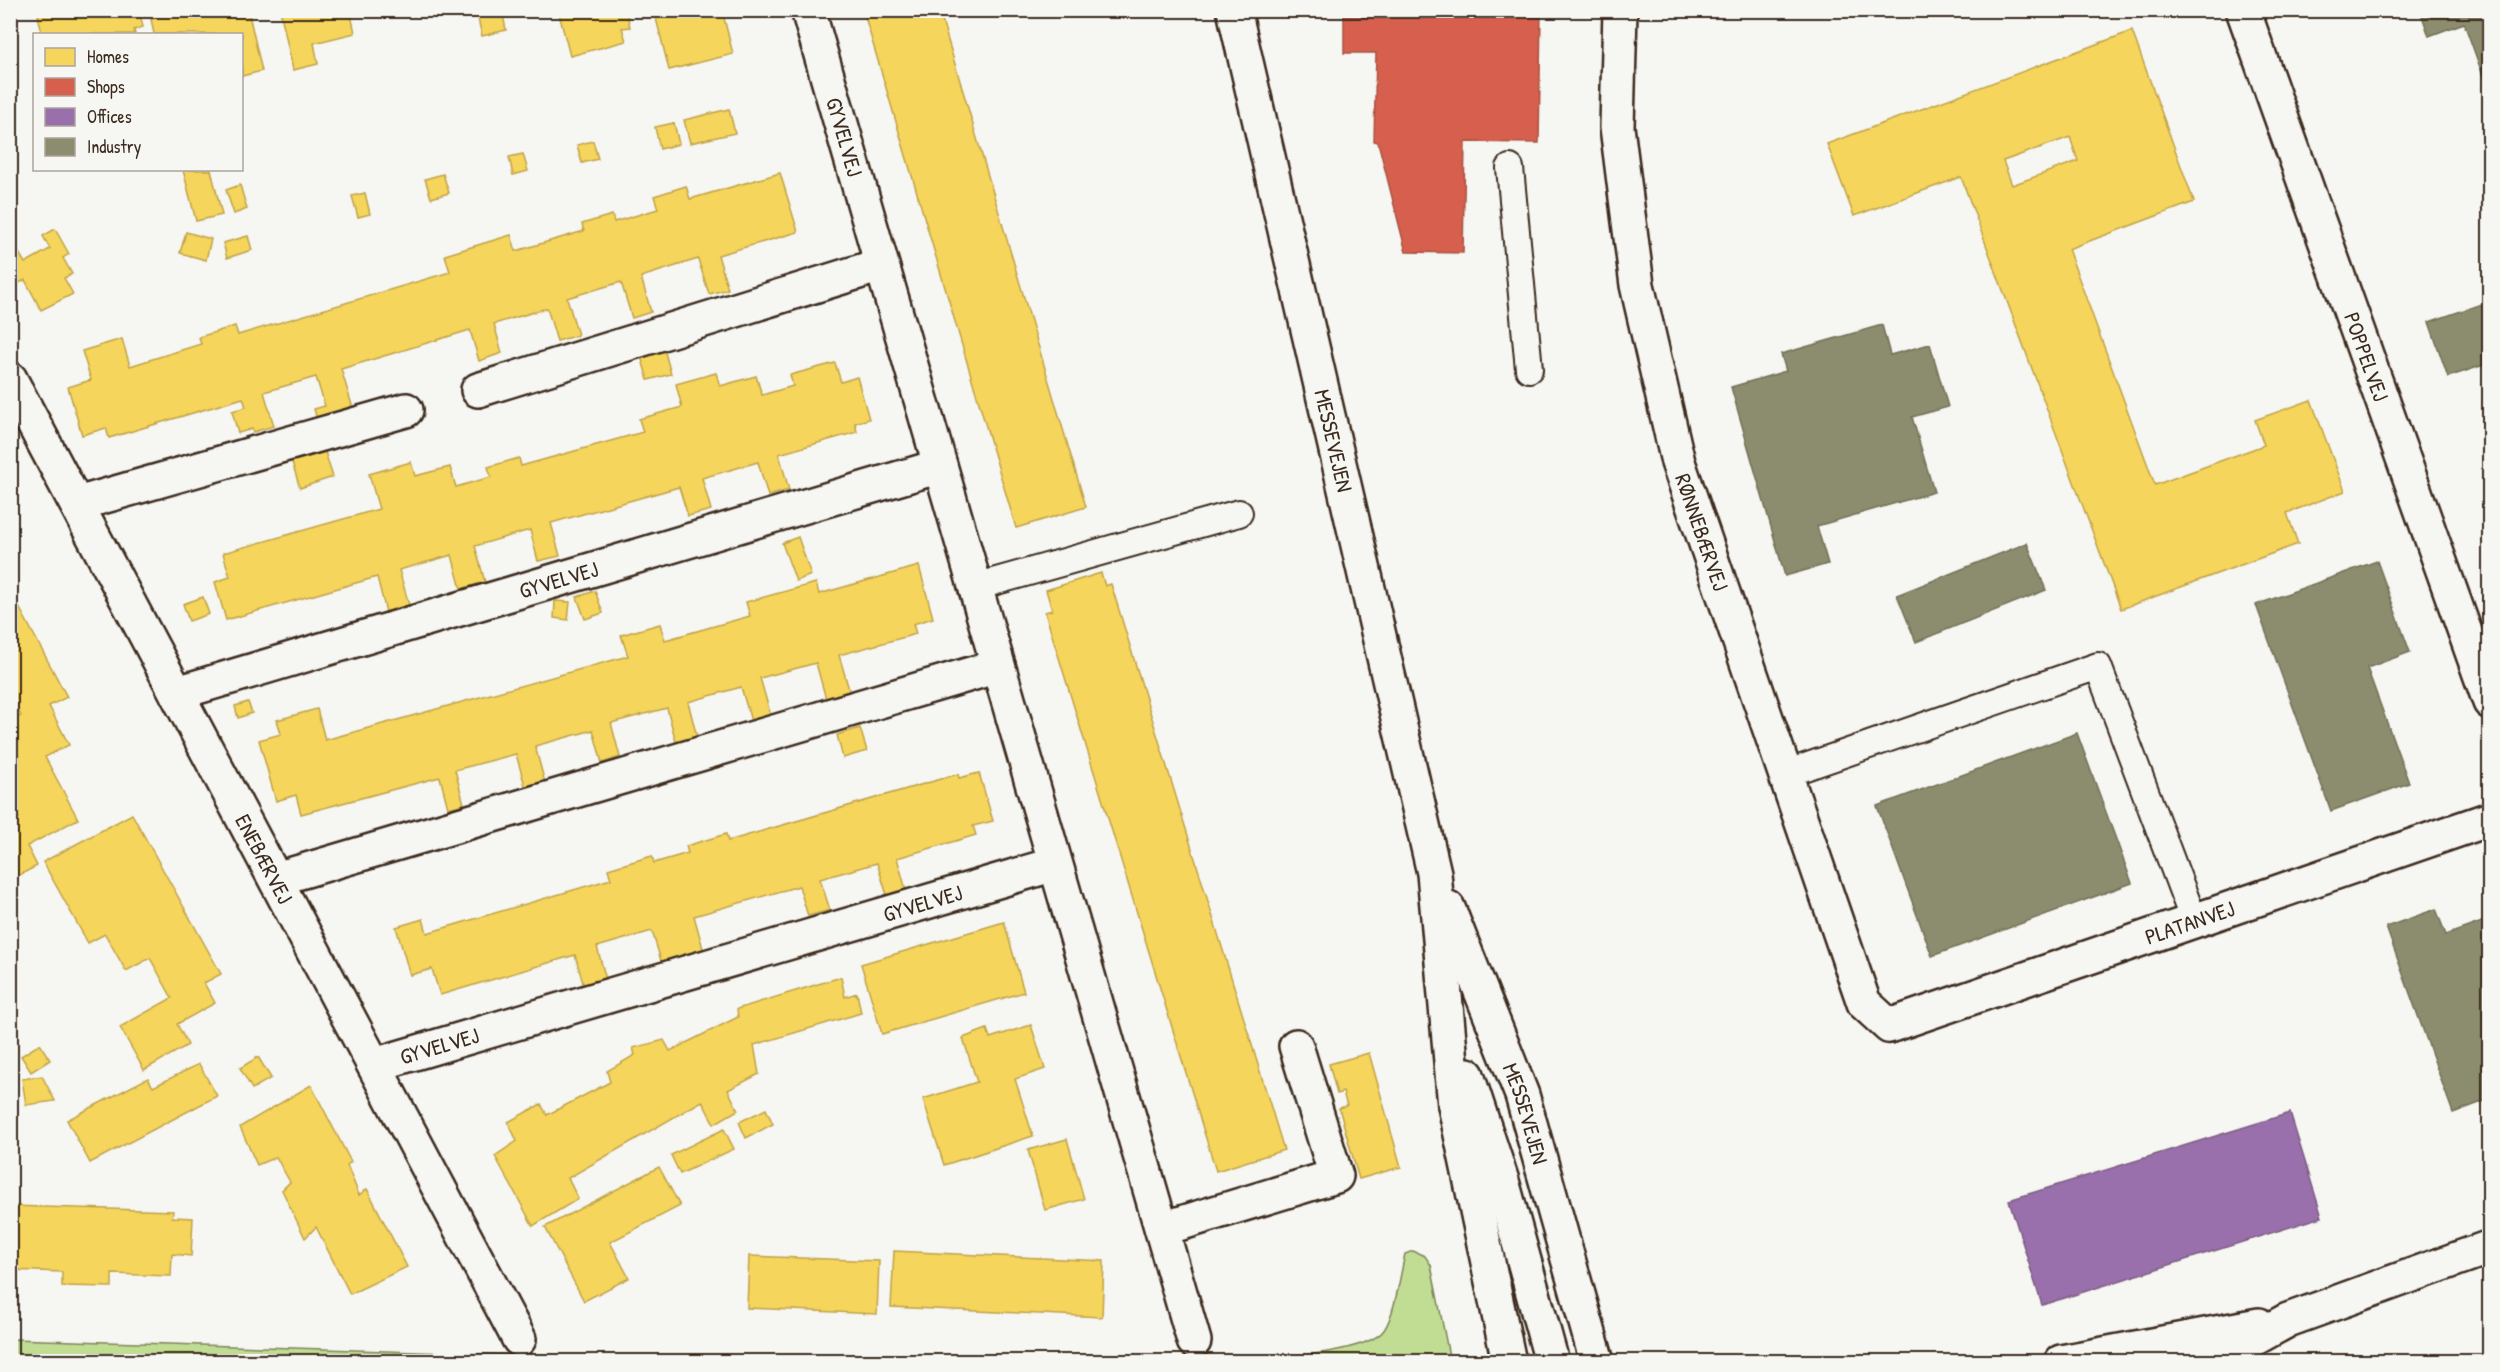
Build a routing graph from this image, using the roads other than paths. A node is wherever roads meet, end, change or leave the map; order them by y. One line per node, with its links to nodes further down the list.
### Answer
1 (807, 10): 6 (street, GYVELVEJ)
2 (1234, 10): 21 (street, MESSEVEJEN)
3 (1620, 10): 18 (street, RØNNEBÆRVEJ)
4 (2242, 10): 17 (street, POPPELVEJ)
5 (1510, 168): 7 (lane)
6 (881, 265): 9 (street); 11 (street, GYVELVEJ)
7 (1529, 369)
8 (10, 379): 12 (street, ENEBÆRVEJ)
9 (478, 390)
10 (405, 410): 12 (street)
11 (940, 466): 14 (street, GYVELVEJ); 16 (street, GYVELVEJ)
12 (77, 504): 16 (street, ENEBÆRVEJ)
13 (1239, 513): 14 (lane)
14 (975, 587): 15 (street, GYVELVEJ)
15 (998, 666): 20 (street, GYVELVEJ); 22 (street)
16 (177, 693): 22 (street, ENEBÆRVEJ)
17 (2490, 702)
18 (1785, 774): 23 (lane); 25 (street, RØNNEBÆRVEJ)
19 (2490, 819): 23 (street, PLATANVEJ)
20 (1055, 864): 27 (street, GYVELVEJ); 28 (street, GYVELVEJ)
21 (1434, 873): 24 (street, MESSEVEJEN); 36 (street, MESSEVEJEN)
22 (276, 879): 27 (street, ENEBÆRVEJ)
23 (2194, 921): 25 (street, PLATANVEJ)
24 (1447, 1016): 34 (street, MESSEVEJEN); 35 (street)
25 (1889, 1026)
26 (1296, 1046): 28 (street)
27 (374, 1065): 31 (street, ENEBÆRVEJ)
28 (1162, 1229): 32 (street, GYVELVEJ)
29 (2490, 1247): 30 (street)
30 (2288, 1320): 33 (street); 37 (street)
31 (519, 1339)
32 (1194, 1341)
33 (2075, 1360)
34 (1509, 1362)
35 (1552, 1362)
36 (1597, 1362)
37 (2212, 1362)

